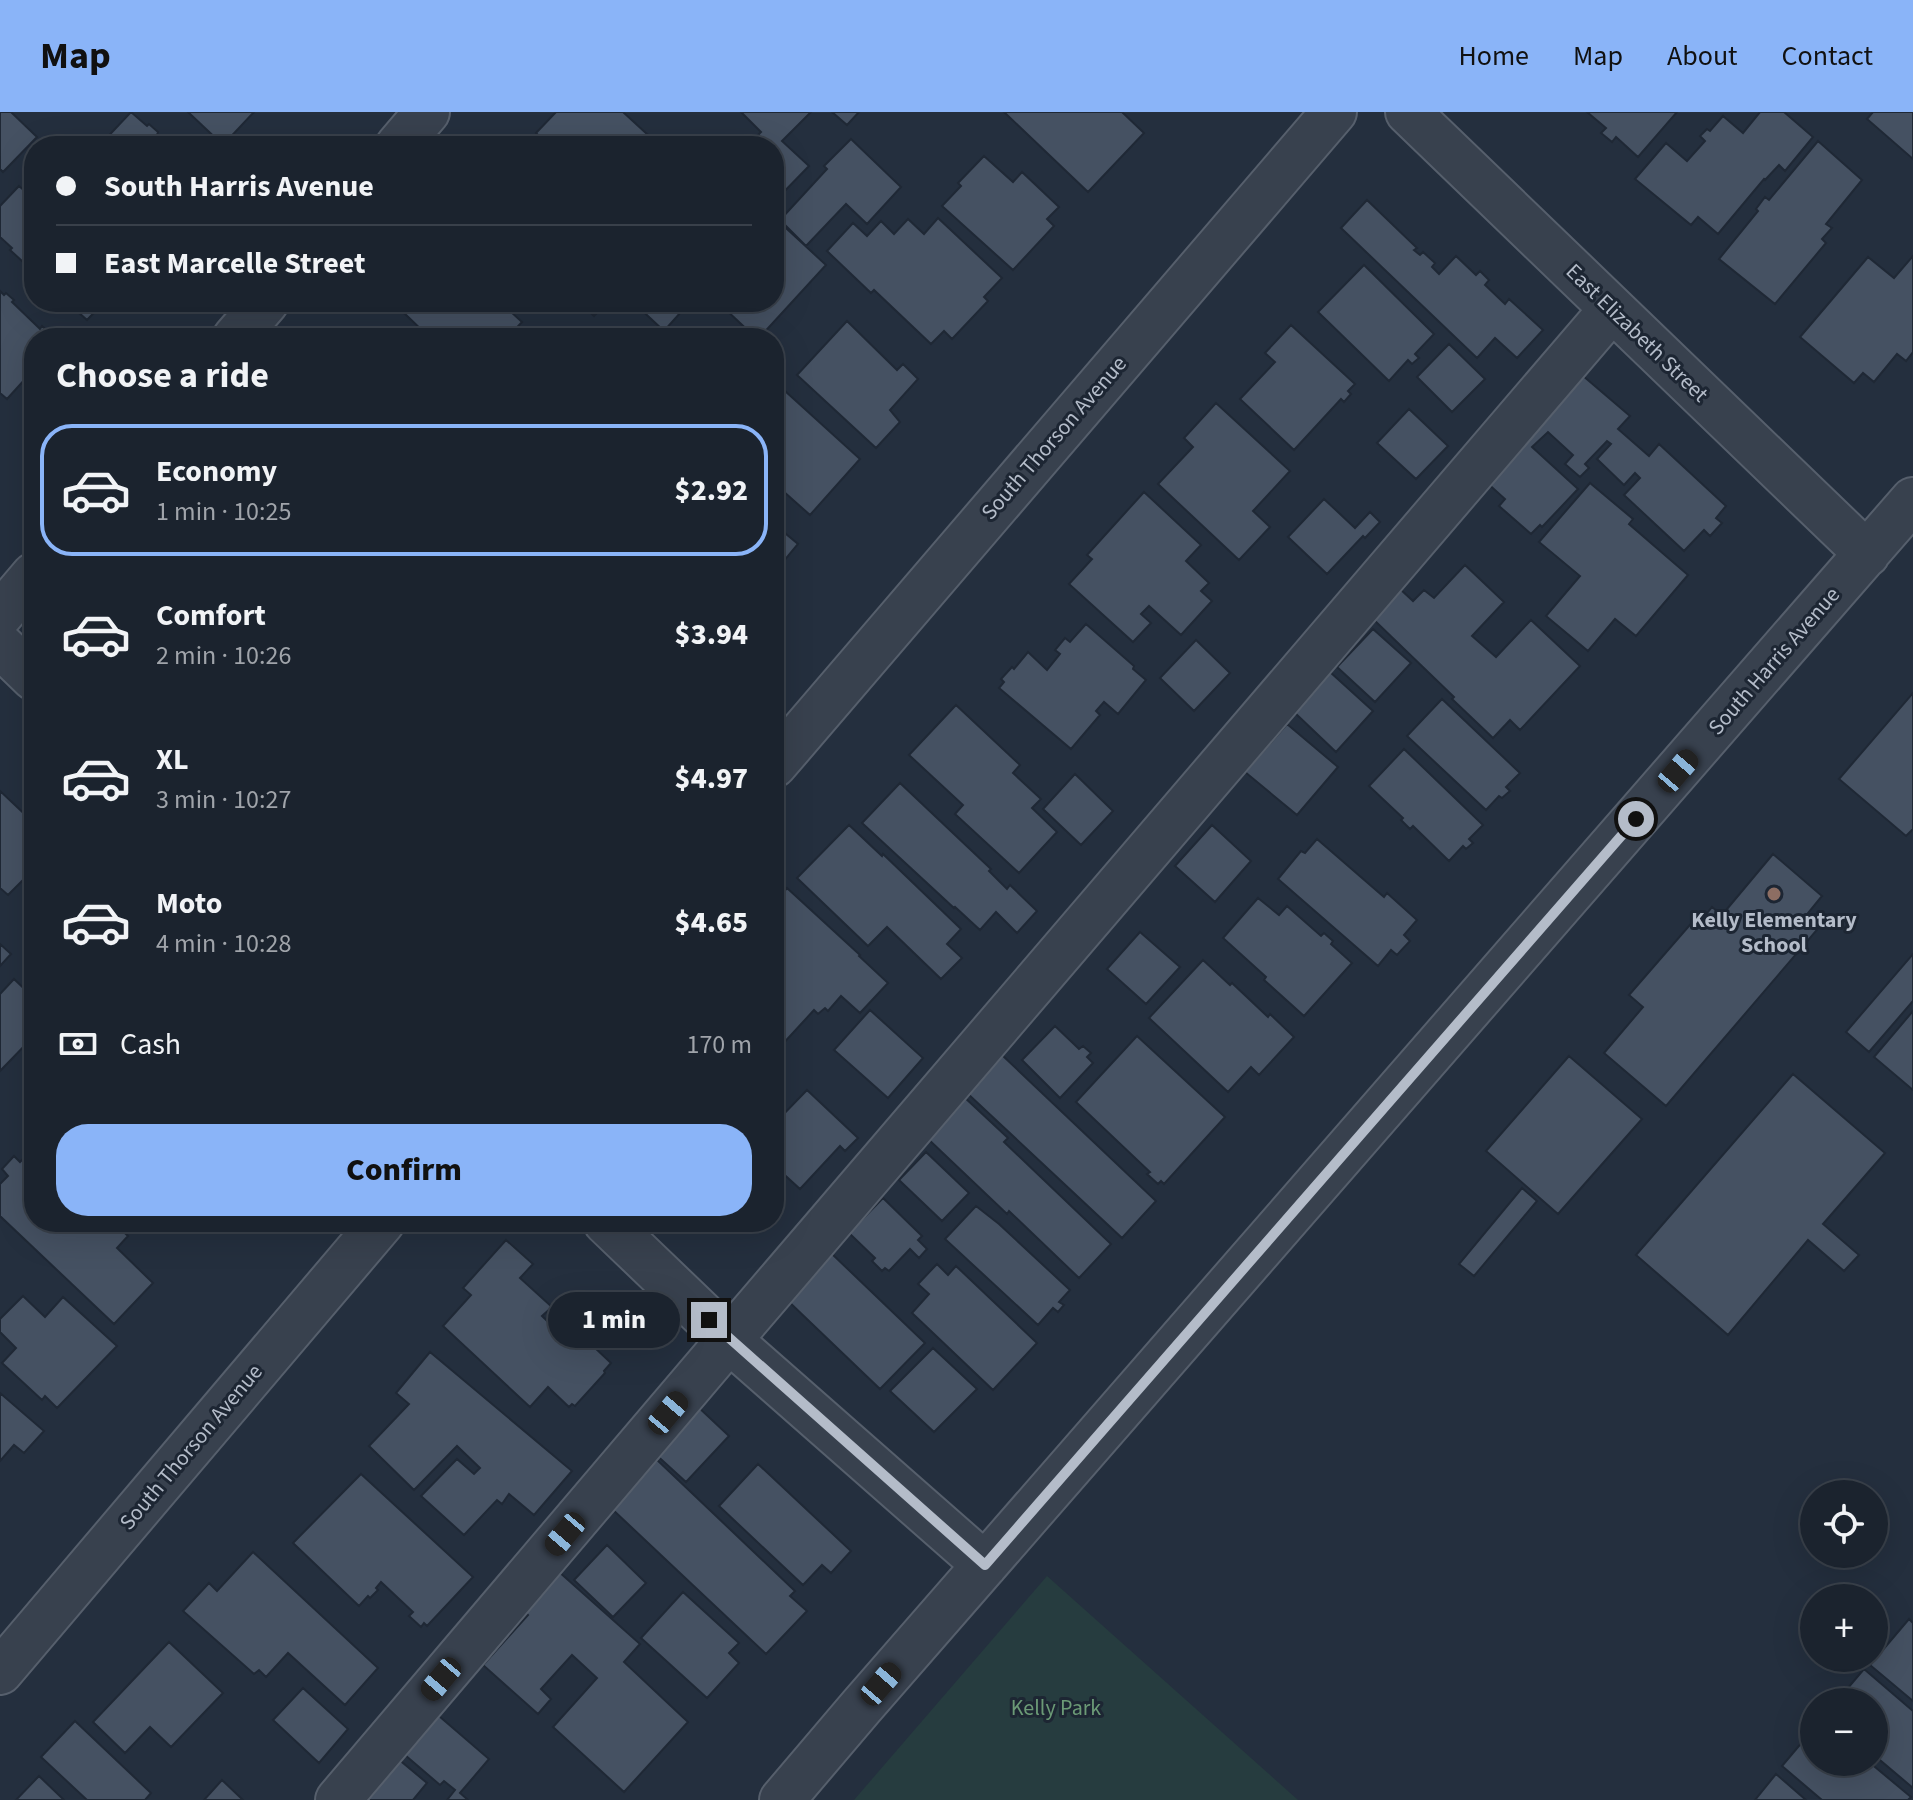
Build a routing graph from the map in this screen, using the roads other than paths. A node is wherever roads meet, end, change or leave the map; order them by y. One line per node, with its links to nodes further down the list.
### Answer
1 (427, 112): 4 (street)
2 (1334, 112): 14 (street, South Thorson Avenue)
3 (1408, 112): 5 (street, East Elizabeth Street)
4 (407, 136)
5 (1612, 309): 9 (street, East Elizabeth Street); 17 (street)
6 (257, 312): 7 (street)
7 (244, 328)
8 (1913, 500): 9 (street, South Harris Avenue)
9 (1867, 554): 18 (street, South Harris Avenue)
10 (24, 587): 11 (street)
11 (0, 615)
12 (0, 645): 13 (street)
13 (24, 668)
14 (784, 753)
15 (374, 1232): 19 (street, South Thorson Avenue)
16 (616, 1232): 17 (street)
17 (729, 1340): 18 (street); 20 (street)
18 (985, 1565): 21 (street, South Harris Avenue)
19 (0, 1672)
20 (338, 1800)
21 (782, 1800)

